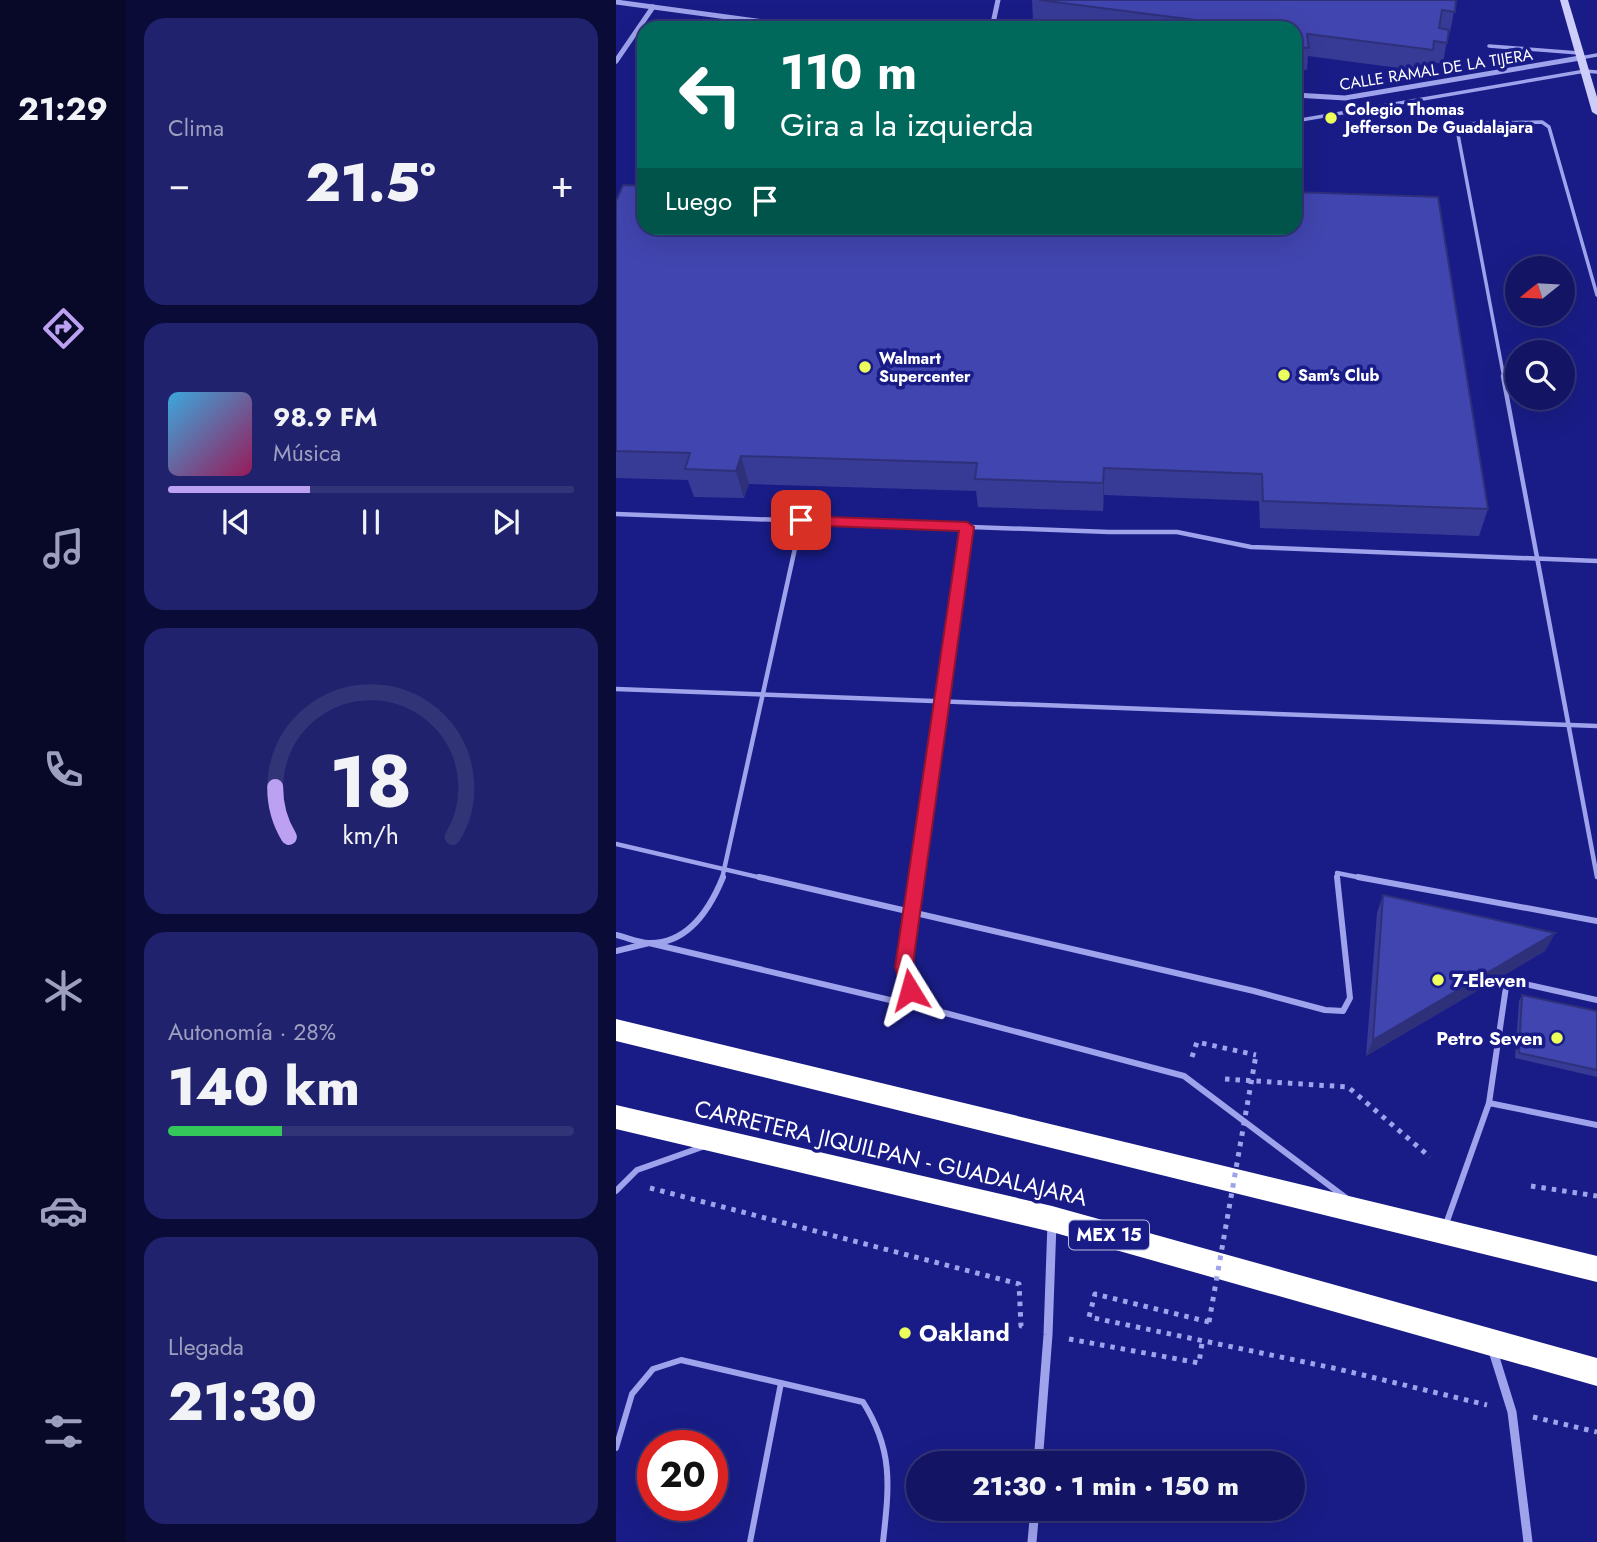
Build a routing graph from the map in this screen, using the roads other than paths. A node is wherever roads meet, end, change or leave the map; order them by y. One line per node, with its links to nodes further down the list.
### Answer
1 (998, 0): 7 (street)
2 (1564, 0): 10 (main road)
3 (616, 2): 4 (street)
4 (653, 7): 5 (street); 6 (street)
5 (643, 21)
6 (748, 21)
7 (994, 21)
8 (637, 30): 12 (street)
9 (1489, 46): 10 (lane)
10 (1579, 55): 11 (lane); 13 (main road); 15 (street, CALLE RAMAL DE LA TIJERA)
11 (1597, 55)
12 (616, 61)
13 (1585, 71): 14 (lane); 16 (main road); 17 (lane)
14 (1597, 72)
15 (1302, 95)
16 (1597, 112)
17 (1302, 120)
18 (1597, 295): 22 (lane)
19 (616, 514): 20 (lane)
20 (801, 520): 21 (lane); 25 (lane)
21 (967, 527): 22 (lane); 26 (lane)
22 (1538, 559): 23 (lane); 27 (lane)
23 (1597, 561)
24 (616, 689): 25 (lane)
25 (764, 695): 26 (lane); 30 (lane)
26 (942, 701): 27 (lane); 32 (lane)
27 (1568, 725): 28 (lane); 31 (lane)
28 (1597, 726)
29 (616, 844): 30 (lane)
30 (726, 869): 32 (lane); 35 (lane)
31 (1597, 877)
32 (911, 911): 33 (lane); 38 (lane)
33 (1597, 921)
34 (616, 934): 35 (lane)
35 (649, 943): 36 (lane); 38 (lane)
36 (616, 951)
37 (1597, 1000): 40 (lane)
38 (945, 1013): 45 (lane)
39 (616, 1030): 45 (highway)
40 (1489, 1104): 42 (lane); 47 (lane)
41 (616, 1117): 43 (highway, CARRETERA JIQUILPAN - GUADALAJARA / MEX 15)
42 (1597, 1125)
43 (720, 1141): 44 (lane); 46 (highway, CARRETERA JIQUILPAN - GUADALAJARA / MEX 15)
44 (616, 1191)
45 (1366, 1213): 47 (highway)
46 (1052, 1219): 49 (highway, CARRETERA JIQUILPAN - GUADALAJARA / MEX 15); 53 (street)
47 (1443, 1232): 48 (highway)
48 (1597, 1269)
49 (1490, 1342): 50 (highway, CARRETERA JIQUILPAN - GUADALAJARA / MEX 15); 58 (street)
50 (1597, 1372)
51 (781, 1383): 52 (lane); 55 (lane); 56 (lane)
52 (616, 1448)
53 (1039, 1451)
54 (1034, 1521): 57 (street)
55 (750, 1542)
56 (883, 1542)
57 (1032, 1542)
58 (1528, 1542)

